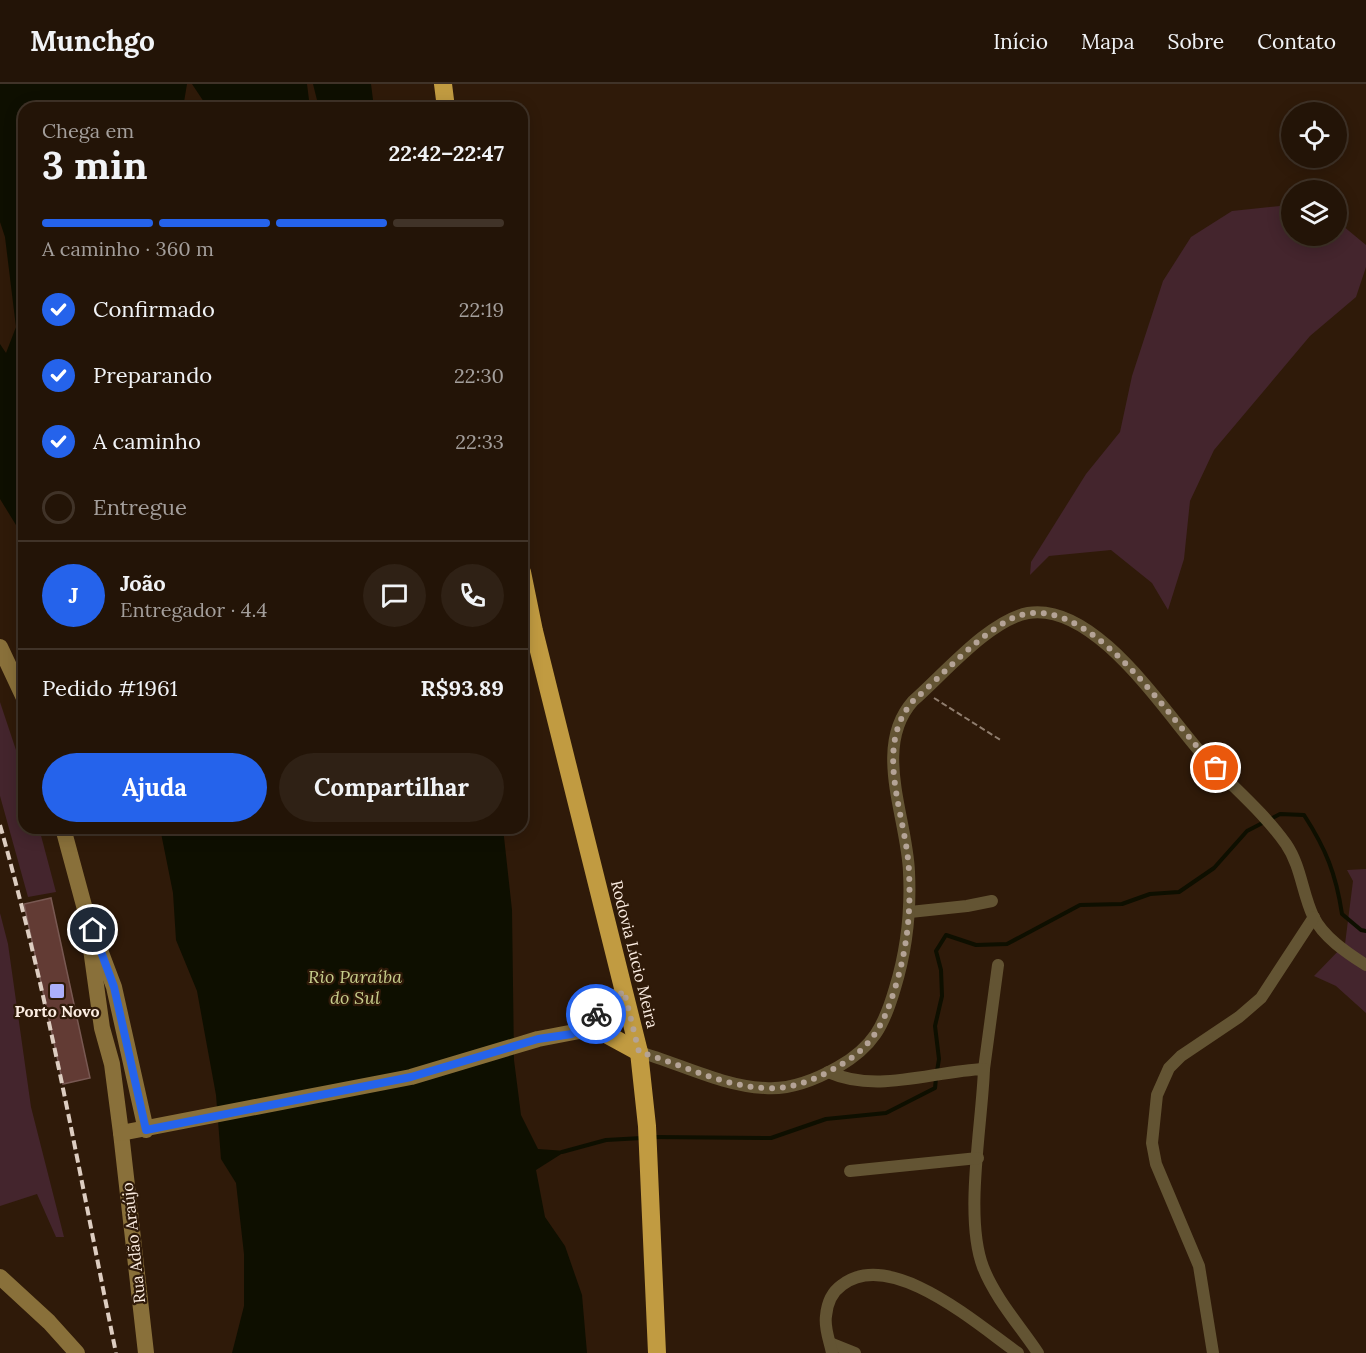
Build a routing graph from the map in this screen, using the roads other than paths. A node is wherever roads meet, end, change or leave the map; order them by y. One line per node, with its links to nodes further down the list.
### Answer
1 (443, 84): 2 (highway)
2 (445, 102)
3 (528, 602): 13 (highway, Rodovia Lúcio Meira)
4 (0, 646): 5 (main road)
5 (18, 685)
6 (65, 834): 9 (main road)
7 (992, 901): 8 (street)
8 (910, 912): 10 (street); 23 (street)
9 (86, 913): 15 (main road); 16 (main road, Rua Adão Araújo)
10 (1314, 917): 12 (street); 36 (street)
11 (998, 964): 22 (street)
12 (1366, 965)
13 (624, 991): 14 (highway, Rodovia Lúcio Meira); 18 (main road)
14 (629, 1011): 17 (main road); 19 (highway, Rodovia Lúcio Meira)
15 (120, 1023): 16 (main road); 20 (main road)
16 (102, 1028): 21 (main road, Rua Adão Araújo)
17 (595, 1028): 18 (main road); 19 (highway)
18 (572, 1034): 24 (main road)
19 (639, 1052): 23 (street); 32 (highway, Rodovia Lúcio Meira)
20 (129, 1061): 21 (main road); 24 (main road)
21 (112, 1064): 25 (main road, Rua Adão Araújo)
22 (984, 1069): 23 (street); 26 (street)
23 (828, 1072)
24 (146, 1130): 25 (main road)
25 (121, 1133): 31 (main road, Rua Adão Araújo)
26 (978, 1158): 27 (street); 35 (street)
27 (850, 1171)
28 (0, 1277): 30 (main road)
29 (831, 1348): 33 (street); 34 (street)
30 (77, 1353)
31 (146, 1353)
32 (657, 1353)
33 (855, 1353)
34 (1018, 1353)
35 (1038, 1353)
36 (1213, 1353)

